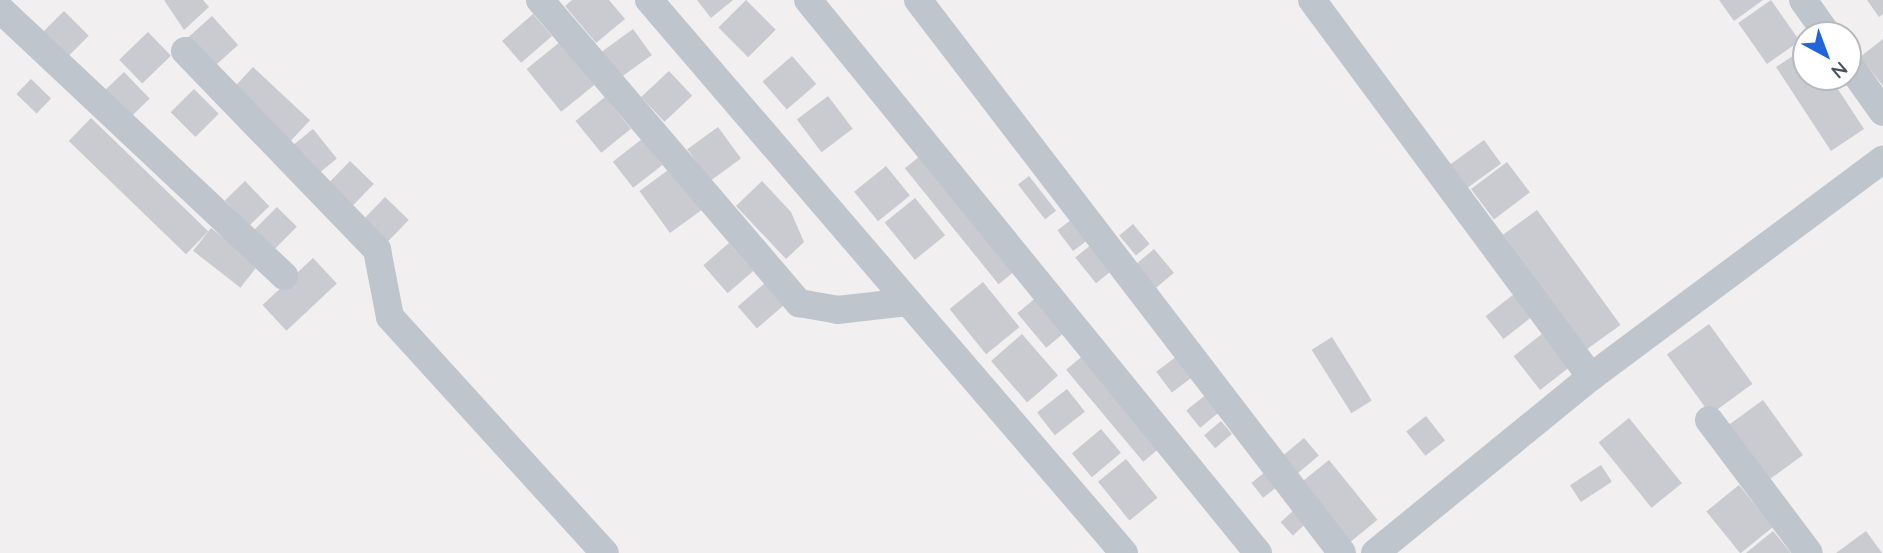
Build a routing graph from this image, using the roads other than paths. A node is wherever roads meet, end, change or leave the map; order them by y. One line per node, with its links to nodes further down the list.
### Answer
1 (540, 0): 14 (street)
2 (649, 0): 14 (street)
3 (808, 0): 20 (street)
4 (918, 0): 21 (street)
5 (1312, 0): 15 (street)
6 (1804, 0): 8 (street)
7 (0, 9): 13 (street)
8 (1818, 21)
9 (185, 51): 18 (street)
10 (1862, 83): 11 (street)
11 (1883, 112)
12 (1883, 159): 15 (street)
13 (284, 276)
14 (908, 302): 19 (street)
15 (1591, 377): 17 (street)
16 (1709, 420): 22 (street)
17 (1381, 551)
18 (605, 553)
19 (1124, 553)
20 (1258, 553)
21 (1342, 553)
22 (1809, 553)

